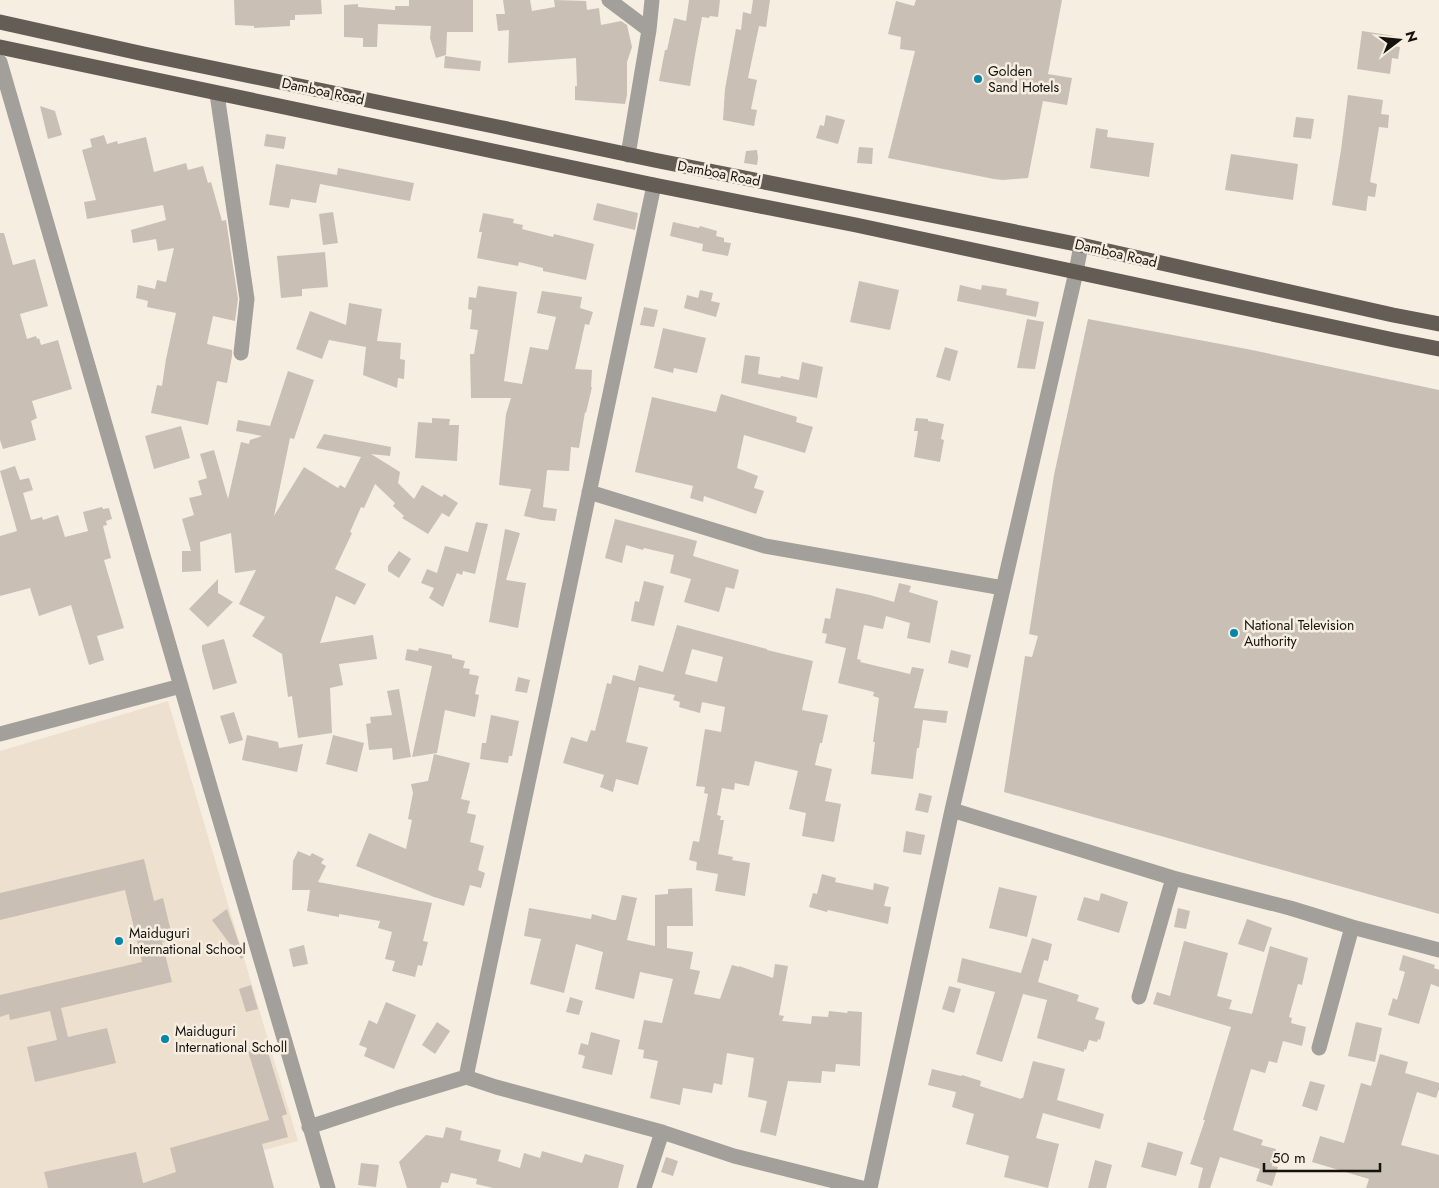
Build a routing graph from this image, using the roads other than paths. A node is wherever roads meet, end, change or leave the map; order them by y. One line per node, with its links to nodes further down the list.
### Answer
1 (609, 0): 4 (street)
2 (652, 0): 4 (street)
3 (0, 22): 8 (main road, Damboa Road)
4 (648, 30): 8 (street)
5 (0, 47): 7 (main road, Damboa Road)
6 (0, 62): 17 (street)
7 (217, 94): 9 (main road, Damboa Road); 14 (street)
8 (628, 155): 10 (main road, Damboa Road)
9 (654, 185): 11 (main road, Damboa Road); 15 (street)
10 (1081, 245): 11 (street); 12 (main road, Damboa Road)
11 (1076, 272): 13 (main road, Damboa Road); 16 (street)
12 (1439, 324)
13 (1439, 348)
14 (241, 353)
15 (589, 492): 16 (street); 25 (street)
16 (1003, 588): 19 (street)
17 (181, 686): 18 (street); 26 (street)
18 (0, 734)
19 (952, 810): 20 (street); 31 (street)
20 (1173, 878): 21 (street); 23 (street)
21 (1352, 927): 22 (street); 24 (street)
22 (1439, 950)
23 (1139, 997)
24 (1319, 1048)
25 (466, 1077): 26 (street); 27 (street)
26 (310, 1127): 28 (street)
27 (662, 1132): 29 (street); 30 (street)
28 (328, 1188)
29 (644, 1188)
30 (862, 1188)
31 (870, 1188)

